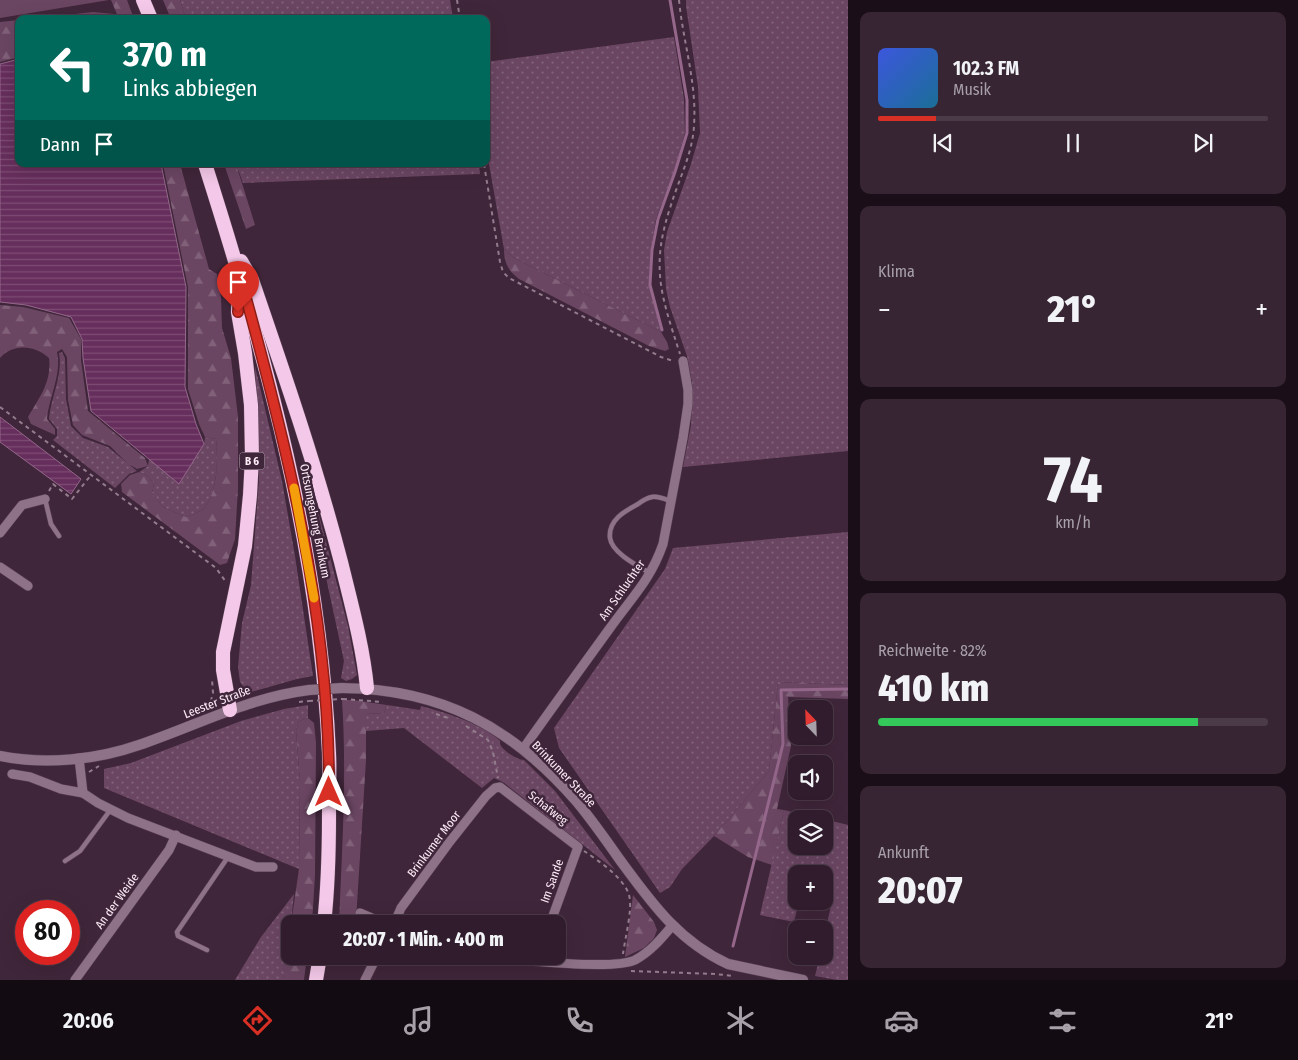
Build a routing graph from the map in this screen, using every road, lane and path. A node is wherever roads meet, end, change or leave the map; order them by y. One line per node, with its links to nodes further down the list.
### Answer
1 (143, 0): 4 (highway)
2 (457, 0): 5 (path)
3 (679, 0): 10 (path)
4 (149, 15)
5 (459, 15)
6 (206, 167): 8 (highway, Ortsumgehung Brinkum / B 6)
7 (484, 167): 10 (path)
8 (231, 245): 9 (highway, Ortsumgehung Brinkum / B 6); 22 (highway, B 6)
9 (240, 276): 25 (highway, B 6); 43 (highway, Ortsumgehung Brinkum / B 6)
10 (683, 361): 14 (street, Am Schluchter)
11 (0, 407): 12 (path)
12 (90, 475): 13 (path); 20 (path)
13 (45, 499): 15 (street); 16 (lane)
14 (670, 501): 18 (street, Am Schluchter); 18 (lane)
15 (0, 533)
16 (59, 536)
17 (0, 567): 19 (street)
18 (651, 573): 30 (street, Am Schluchter)
19 (28, 586)
20 (226, 588)
21 (212, 675): 27 (path)
22 (367, 688): 25 (street, Leester Straße, bridge); 30 (street, Brinkumer Straße)
23 (309, 701): 24 (path, bridge)
24 (385, 702)
25 (230, 710): 32 (street, Leester Straße)
26 (431, 712): 28 (path)
27 (207, 714)
28 (448, 718)
29 (465, 725): 34 (path)
30 (523, 749): 47 (street, Brinkumer Straße)
31 (0, 756): 32 (street, Leester Straße)
32 (79, 758): 35 (street)
33 (12, 774): 35 (street)
34 (501, 788): 38 (street, Schafweg); 45 (street, Brinkumer Moor)
35 (83, 793): 36 (street)
36 (111, 809): 37 (street); 40 (lane)
37 (176, 835): 39 (street); 54 (street, An der Weide)
38 (578, 848): 46 (street, Im Sande); 50 (path)
39 (229, 856): 41 (street); 48 (lane)
40 (65, 862)
41 (273, 867)
42 (360, 913): 44 (street)
43 (325, 915)
44 (365, 915)
45 (397, 915)
46 (553, 915)
47 (672, 926): 50 (street); 57 (street, Brinkumer Straße)
48 (207, 950)
49 (566, 961): 50 (street)
50 (621, 964): 53 (path)
51 (318, 965): 55 (highway)
52 (372, 965): 56 (street)
53 (741, 977)
54 (75, 980)
55 (316, 980)
56 (365, 980)
57 (803, 980)

